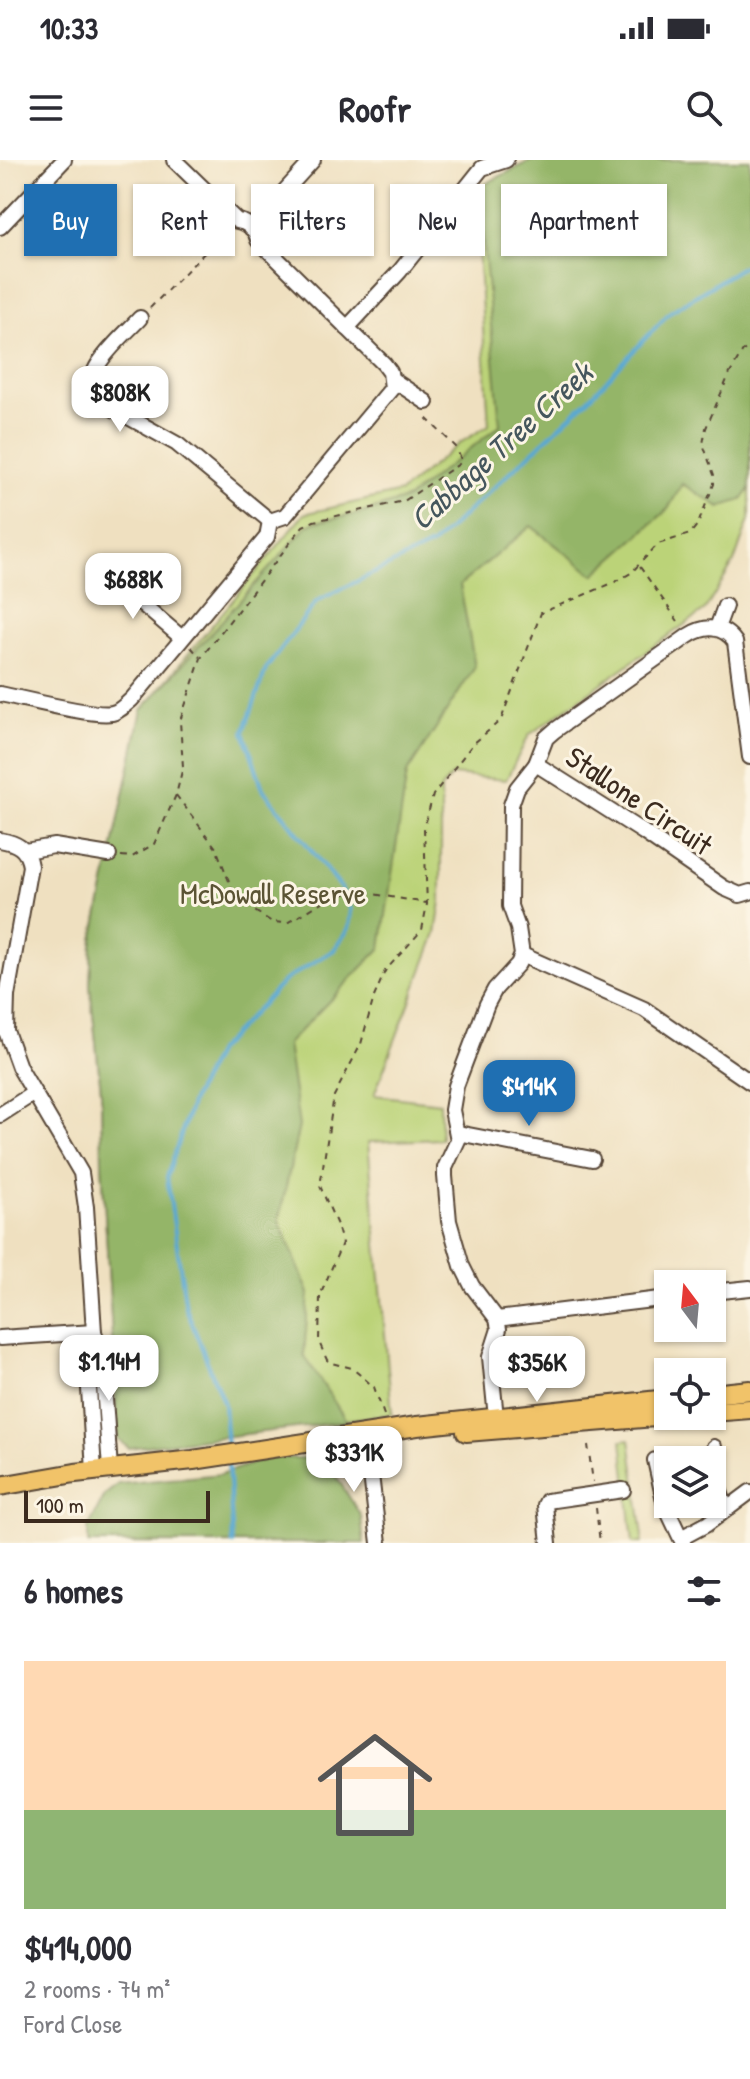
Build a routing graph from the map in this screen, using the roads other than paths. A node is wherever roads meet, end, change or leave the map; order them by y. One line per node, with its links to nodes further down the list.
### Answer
1 (64, 160): 6 (street)
2 (174, 160): 7 (street)
3 (313, 160): 5 (street)
4 (506, 160): 10 (street)
5 (291, 184)
6 (0, 227)
7 (251, 228)
8 (274, 256): 10 (street)
9 (140, 318): 13 (street)
10 (347, 328): 11 (street)
11 (393, 380): 12 (street); 13 (street)
12 (426, 402)
13 (270, 521): 17 (street)
14 (108, 575): 17 (street)
15 (725, 606): 16 (street)
16 (717, 628): 19 (street); 20 (street, Stallone Circuit)
17 (182, 638): 18 (street)
18 (0, 694)
19 (750, 757)
20 (536, 764): 24 (street, Stallone Circuit); 25 (street)
21 (0, 840): 22 (street)
22 (25, 851): 23 (street); 26 (street)
23 (109, 855)
24 (750, 892)
25 (522, 955): 27 (street); 30 (street)
26 (4, 995): 28 (street)
27 (750, 1082)
28 (34, 1093): 29 (street); 36 (street)
29 (0, 1115)
30 (458, 1133): 31 (street); 35 (street)
31 (592, 1159)
32 (750, 1288): 33 (street)
33 (726, 1291)
34 (654, 1300): 35 (street)
35 (497, 1319): 44 (street)
36 (94, 1332): 37 (street); 47 (street)
37 (0, 1338)
38 (750, 1390): 39 (main road)
39 (726, 1393)
40 (654, 1401): 44 (main road)
41 (750, 1409): 42 (main road)
42 (726, 1411)
43 (654, 1417): 44 (main road)
44 (496, 1423): 45 (main road); 46 (main road)
45 (367, 1440): 46 (main road); 55 (street)
46 (320, 1442): 47 (main road)
47 (102, 1470): 48 (main road)
48 (0, 1486)
49 (623, 1490): 56 (street)
50 (750, 1492): 51 (street)
51 (726, 1509)
52 (671, 1518): 54 (street)
53 (715, 1518): 54 (street)
54 (682, 1540)
55 (379, 1543)
56 (549, 1543)

